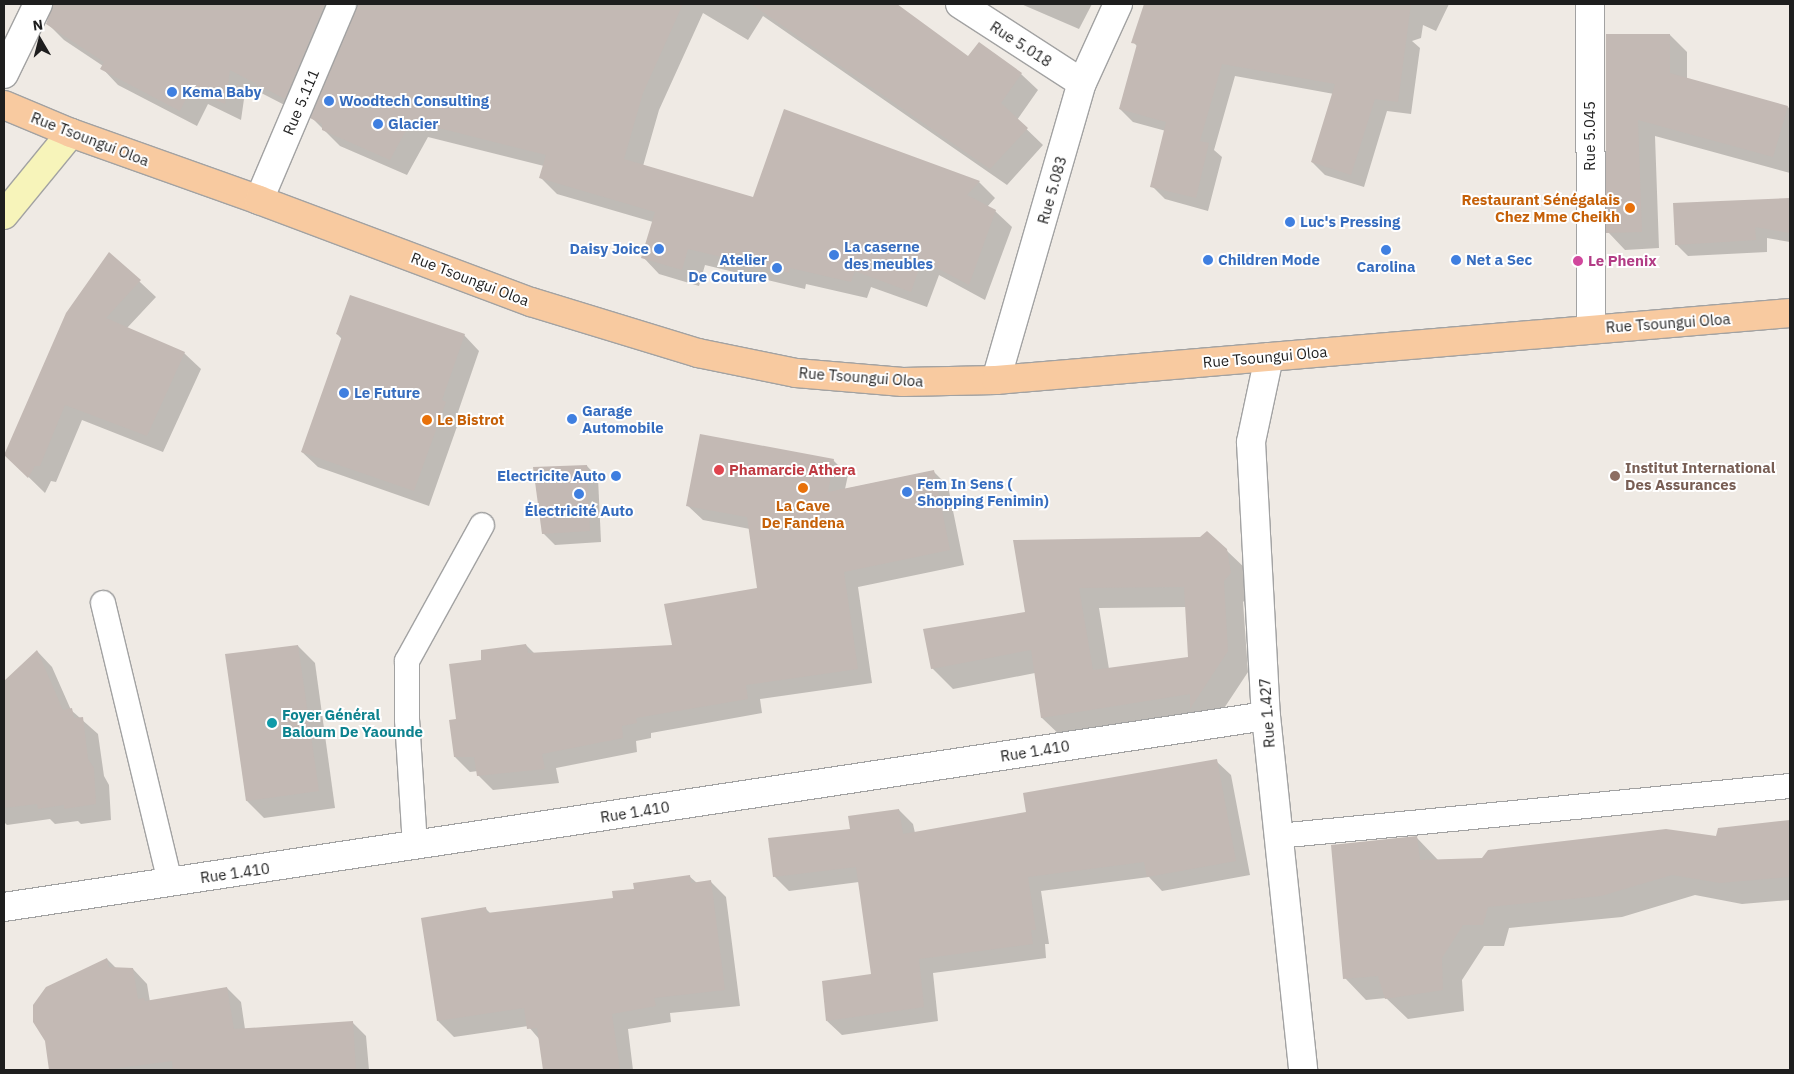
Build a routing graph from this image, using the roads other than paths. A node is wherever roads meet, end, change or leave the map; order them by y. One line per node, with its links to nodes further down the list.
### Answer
1 (38, 4): 6 (street)
2 (342, 4): 10 (street, Rue 5.111)
3 (960, 4): 7 (street, Rue 5.018)
4 (1118, 4): 7 (street, Rue 5.083)
5 (1590, 4): 13 (street, Rue 5.045)
6 (4, 74)
7 (1082, 83): 15 (street, Rue 5.083)
8 (4, 105): 9 (main road, Rue Tsoungui Oloa)
9 (70, 133): 10 (main road, Rue Tsoungui Oloa); 11 (street)
10 (260, 200): 15 (main road, Rue Tsoungui Oloa)
11 (4, 216)
12 (1790, 313): 13 (main road, Rue Tsoungui Oloa)
13 (1591, 328): 14 (main road, Rue Tsoungui Oloa)
14 (1269, 357): 15 (main road, Rue Tsoungui Oloa); 18 (street, Rue 1.427)
15 (996, 380)
16 (482, 525): 21 (lane)
17 (102, 603): 22 (lane)
18 (1266, 716): 20 (street, Rue 1.427); 21 (street, Rue 1.410)
19 (1790, 786): 20 (lane)
20 (1278, 836): 24 (street, Rue 1.427)
21 (415, 846): 22 (street, Rue 1.410)
22 (170, 882): 23 (street, Rue 1.410)
23 (4, 907)
24 (1303, 1070)

